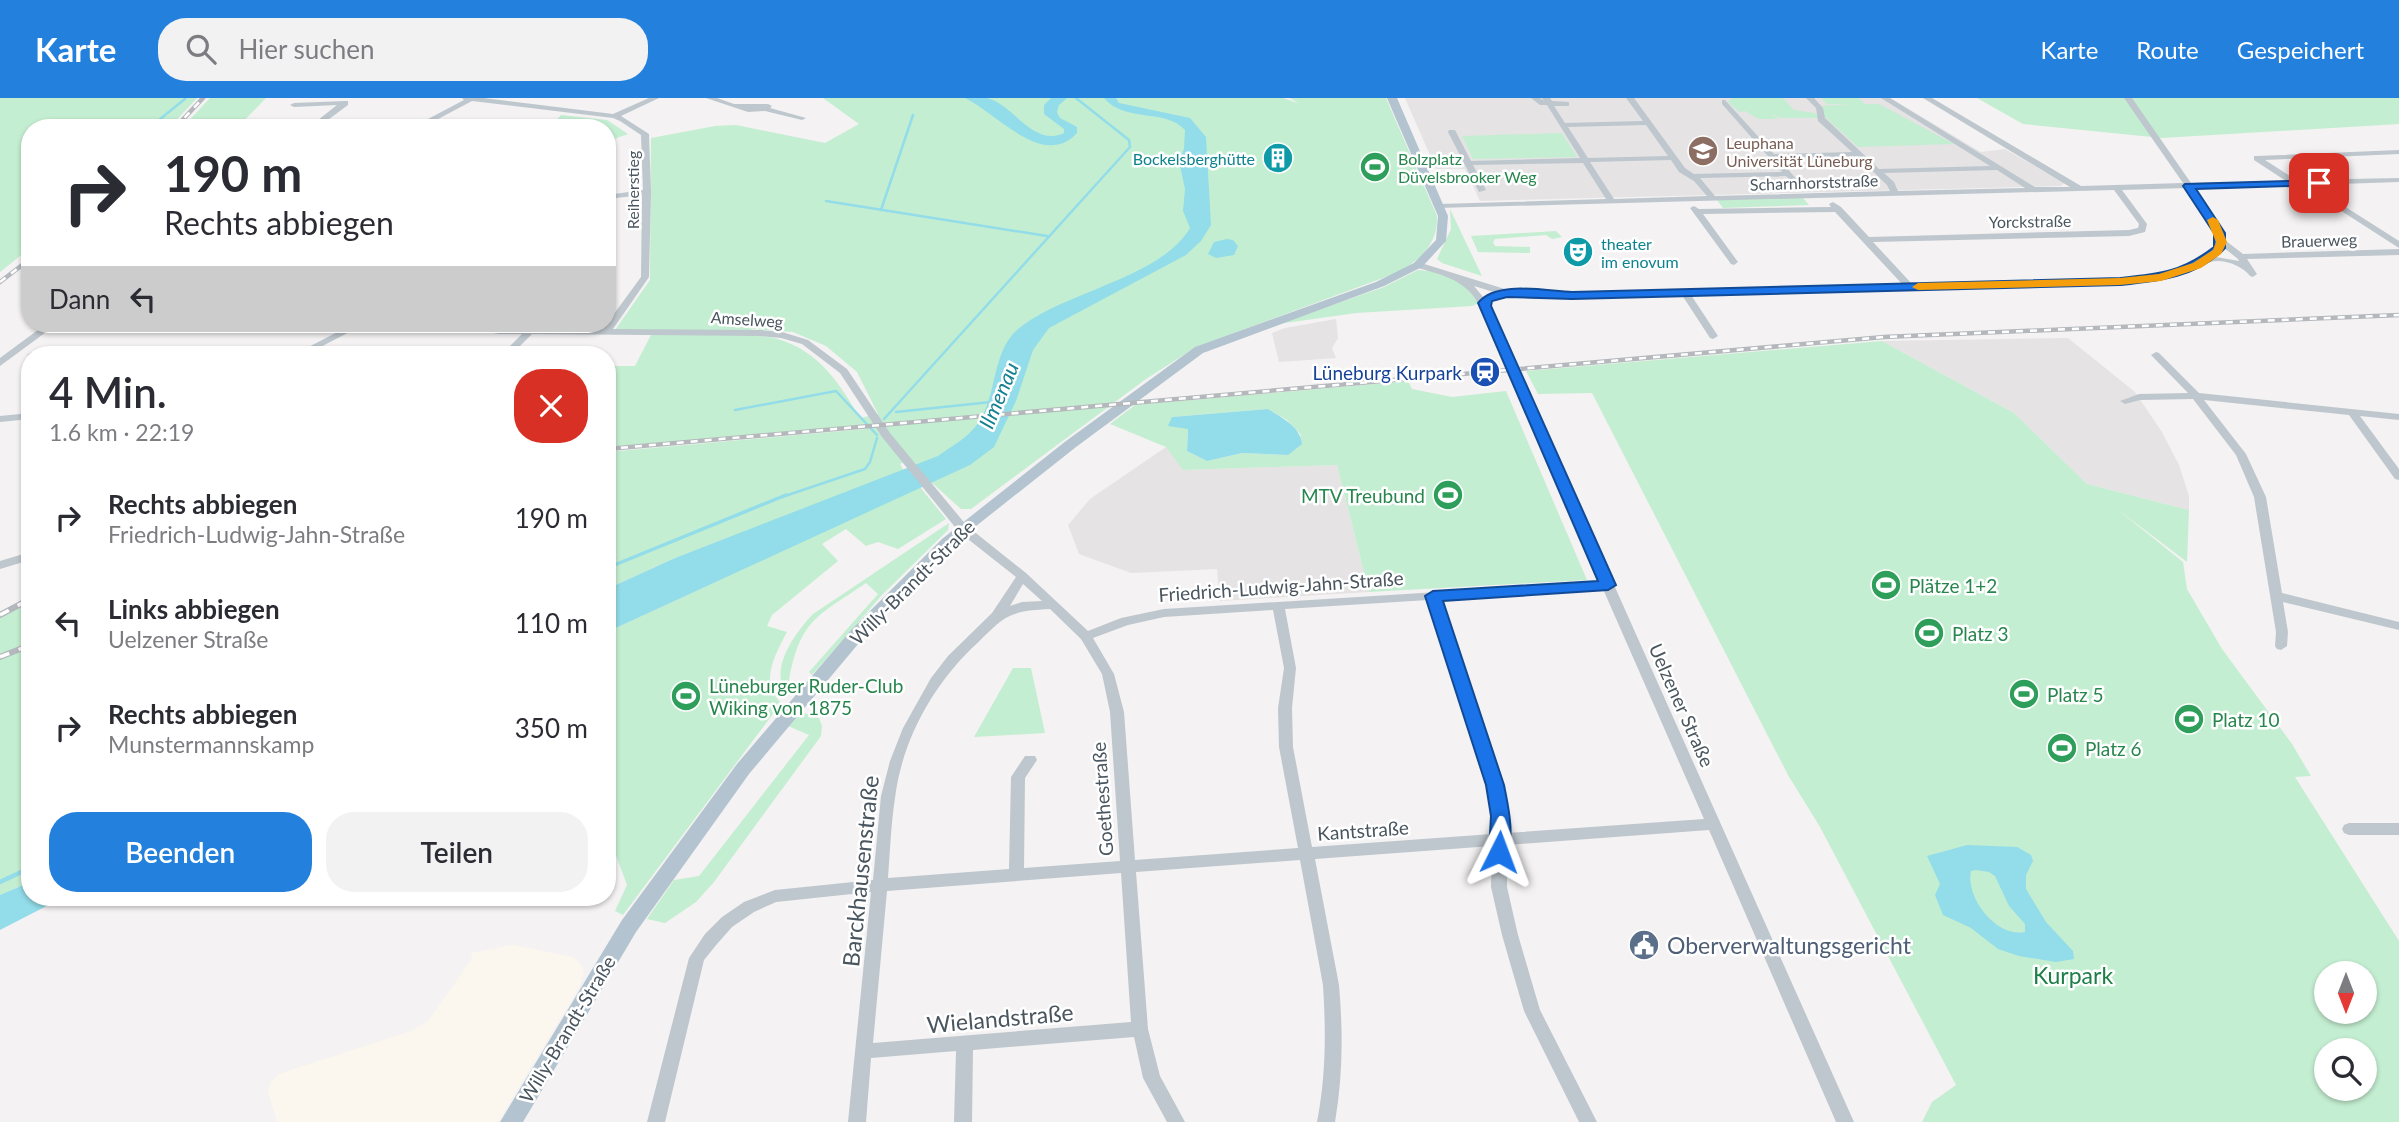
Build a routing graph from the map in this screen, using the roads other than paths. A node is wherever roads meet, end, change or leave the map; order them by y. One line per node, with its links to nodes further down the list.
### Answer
1 (468, 98): 17 (street, Reiherstieg); 20 (street)
2 (655, 98): 17 (street)
3 (709, 98): 18 (street)
4 (1392, 98): 51 (main road)
5 (1535, 98): 12 (street)
6 (1630, 98): 21 (street)
7 (1810, 98): 25 (street)
8 (1885, 98): 14 (street)
9 (1927, 98): 40 (street)
10 (2128, 98): 37 (street)
11 (348, 100): 16 (street); 19 (street)
12 (1548, 101): 15 (street); 22 (street)
13 (1725, 102): 26 (street)
14 (1894, 103): 30 (street)
15 (1566, 104)
16 (294, 105)
17 (614, 116): 44 (street, Reiherstieg)
18 (802, 118)
19 (324, 119)
20 (431, 119)
21 (1648, 123): 22 (street); 27 (street)
22 (1563, 125): 28 (street)
23 (1452, 131): 29 (street)
24 (2399, 152): 36 (street)
25 (1858, 154): 26 (street); 31 (street)
26 (1772, 156): 32 (street)
27 (1674, 158): 28 (street); 33 (street)
28 (1585, 160): 29 (street); 50 (street)
29 (1468, 163): 41 (street)
30 (1999, 168): 31 (street); 42 (street)
31 (1877, 171): 45 (street)
32 (1788, 174): 33 (street); 39 (street)
33 (1692, 176): 49 (street)
34 (2399, 180): 35 (street)
35 (2384, 181): 36 (street); 43 (street)
36 (2299, 183): 37 (street); 56 (street)
37 (2189, 186): 38 (street, Scharnhorststraße); 55 (street)
38 (2116, 188): 40 (street, Scharnhorststraße); 54 (street, Yorckstraße)
39 (1801, 189)
40 (2080, 189): 42 (street, Scharnhorststraße)
41 (1482, 190)
42 (2035, 190): 45 (street, Scharnhorststraße)
43 (2399, 190)
44 (647, 192): 46 (street); 68 (street, Reiherstieg)
45 (1895, 194): 47 (street, Scharnhorststraße)
46 (616, 196)
47 (1826, 196): 49 (street, Scharnhorststraße); 52 (street)
48 (1688, 199): 49 (street, Scharnhorststraße); 50 (street, Scharnhorststraße); 53 (street)
49 (1713, 199)
50 (1611, 201): 51 (street, Scharnhorststraße)
51 (1439, 206): 60 (main road, Willy-Brandt-Straße)
52 (1838, 209): 53 (street, Scharnhorststraße); 54 (street)
53 (1697, 212): 59 (street)
54 (1867, 240): 63 (street)
55 (2221, 245): 58 (street); 61 (street); 61 (street)
56 (2399, 245)
57 (2399, 252): 61 (street, Brauerweg)
58 (2209, 259): 61 (street); 63 (street)
59 (1734, 262)
60 (1421, 263): 62 (street); 62 (street, Uelzener Straße); 87 (main road, Willy-Brandt-Straße)
61 (2244, 263)
62 (1483, 287): 64 (street); 66 (street); 67 (street, Uelzener Straße)
63 (1910, 287): 65 (street)
64 (1507, 293): 66 (street); 67 (street)
65 (1685, 293): 66 (street); 73 (street)
66 (1557, 296)
67 (1483, 303): 91 (street, Uelzener Straße)
68 (616, 318)
69 (40, 333): 74 (street)
70 (342, 333): 75 (street)
71 (527, 333): 76 (street)
72 (616, 333): 87 (street, Amselweg)
73 (1713, 335)
74 (23, 346)
75 (316, 346)
76 (515, 346)
77 (21, 347): 79 (street)
78 (2156, 355): 80 (street)
79 (4, 360)
80 (2196, 396): 81 (street); 82 (street); 93 (street)
81 (2125, 401)
82 (2351, 411): 83 (street); 86 (street)
83 (2399, 416)
84 (21, 417): 85 (street)
85 (0, 419)
86 (2399, 477)
87 (963, 529): 90 (street, Goethestraße); 112 (main road, Willy-Brandt-Straße)
88 (21, 559): 89 (street)
89 (0, 565)
90 (1022, 576): 94 (street, Goethestraße); 96 (street, Barckhausenstraße)
91 (1608, 585): 92 (street, Friedrich-Ludwig-Jahn-Straße); 101 (street, Uelzener Straße)
92 (1433, 596): 95 (street, Friedrich-Ludwig-Jahn-Straße); 104 (street)
93 (2276, 596): 97 (street); 99 (street)
94 (1054, 605): 96 (street); 98 (street, Goethestraße)
95 (1278, 605): 98 (street, Friedrich-Ludwig-Jahn-Straße); 105 (street)
96 (996, 616): 108 (street, Barckhausenstraße)
97 (2399, 626)
98 (1086, 636): 106 (street, Goethestraße)
99 (2281, 646)
100 (1030, 760): 107 (street)
101 (1713, 824): 104 (street, Kantstraße); 119 (street, Uelzener Straße)
102 (2349, 829): 103 (street)
103 (2399, 829)
104 (1499, 839): 105 (street, Kantstraße); 118 (street)
105 (1307, 853): 106 (street, Kantstraße); 117 (street)
106 (1127, 867): 107 (street, Kantstraße); 109 (street, Goethestraße)
107 (1016, 875): 108 (street, Kantstraße)
108 (880, 885): 111 (street, Barckhausenstraße); 113 (street, Kantstraße)
109 (1140, 1029): 110 (street, Wielandstraße); 116 (street, Goethestraße)
110 (965, 1044): 111 (street, Wielandstraße); 115 (street)
111 (863, 1051): 114 (street, Barckhausenstraße)
112 (511, 1122)
113 (656, 1122)
114 (856, 1122)
115 (963, 1122)
116 (1176, 1122)
117 (1326, 1122)
118 (1588, 1122)
119 (1845, 1122)

